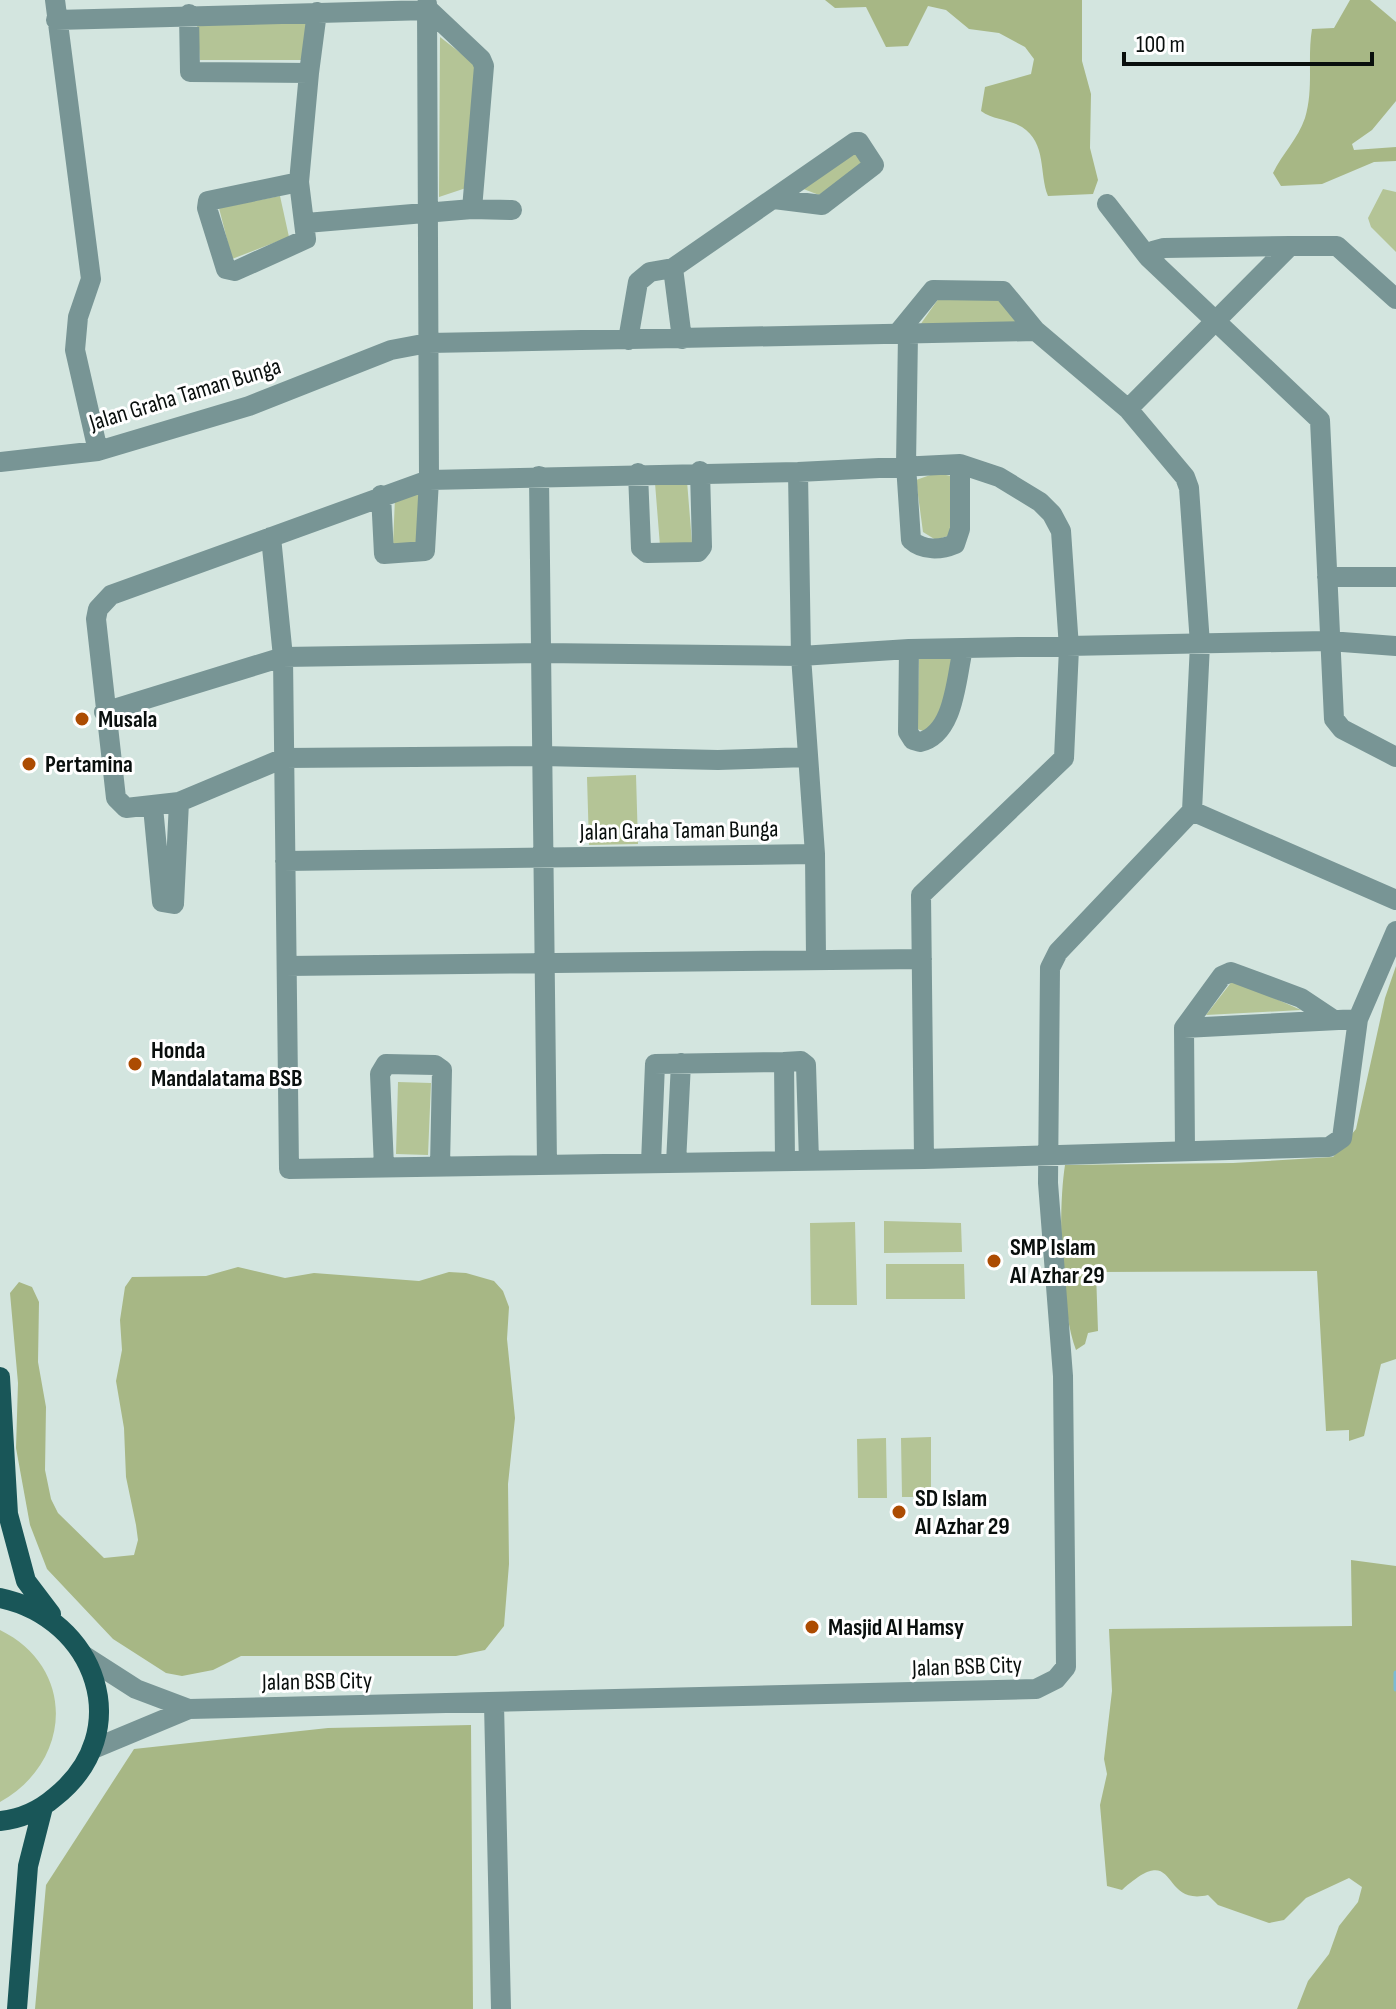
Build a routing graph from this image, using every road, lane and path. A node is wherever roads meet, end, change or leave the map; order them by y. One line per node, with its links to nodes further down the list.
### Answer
1 (427, 5): 3 (street); 9 (street); 11 (street)
2 (56, 10): 4 (street); 24 (street)
3 (317, 12): 4 (street); 5 (street)
4 (189, 14): 5 (street)
5 (309, 73): 6 (street)
6 (299, 182): 12 (street); 12 (street)
7 (774, 199): 15 (street)
8 (1107, 204): 14 (street)
9 (472, 209): 10 (street); 11 (street)
10 (512, 210)
11 (428, 215): 12 (street); 22 (street)
12 (306, 223)
13 (1290, 246): 14 (street); 16 (street); 17 (street)
14 (1148, 257): 17 (street)
15 (673, 268): 20 (street); 21 (street)
16 (1396, 299)
17 (1217, 320): 23 (street); 35 (street)
18 (1036, 331): 19 (street, Jalan Graha Taman Bunga); 19 (street); 23 (street)
19 (902, 334): 20 (street, Jalan Graha Taman Bunga); 27 (street)
20 (682, 339): 21 (street, Jalan Graha Taman Bunga)
21 (628, 340): 22 (street, Jalan Graha Taman Bunga)
22 (428, 343): 24 (street, Jalan Graha Taman Bunga); 32 (street)
23 (1128, 409): 38 (street)
24 (98, 451): 25 (street, Jalan Graha Taman Bunga)
25 (0, 462)
26 (960, 464): 27 (street); 27 (street); 40 (street)
27 (906, 465): 29 (street)
28 (700, 471): 29 (street); 30 (street); 30 (street)
29 (798, 472): 44 (street, Jalan Graha Taman Bunga)
30 (638, 473): 31 (street)
31 (539, 476): 32 (street); 43 (street)
32 (429, 480): 33 (street); 33 (street)
33 (381, 495): 34 (street)
34 (271, 537): 45 (street); 46 (street)
35 (1327, 577): 36 (street); 37 (street)
36 (1396, 577)
37 (1329, 641): 38 (street); 39 (street); 49 (street)
38 (1200, 644): 40 (street); 53 (street)
39 (1396, 646)
40 (1069, 648): 42 (street); 60 (street)
41 (909, 649): 42 (street); 42 (street); 44 (street)
42 (963, 649)
43 (541, 653): 44 (street); 45 (street); 47 (street)
44 (801, 656): 48 (street, Jalan Graha Taman Bunga)
45 (283, 657): 46 (street); 50 (street)
46 (104, 712): 52 (street)
47 (542, 756): 48 (street); 50 (street); 55 (street)
48 (808, 757): 54 (street, Jalan Graha Taman Bunga)
49 (1396, 757)
50 (284, 758): 51 (street); 56 (street)
51 (179, 802): 52 (street); 52 (street)
52 (153, 807)
53 (1192, 811): 57 (street); 69 (street)
54 (815, 854): 55 (street, Jalan Graha Taman Bunga); 59 (street, Jalan Graha Taman Bunga)
55 (543, 858): 56 (street, Jalan Graha Taman Bunga); 61 (street)
56 (285, 861): 62 (street)
57 (1396, 900)
58 (1396, 931): 64 (street)
59 (816, 958): 60 (street); 61 (street)
60 (922, 959): 70 (street)
61 (545, 962): 62 (street); 75 (street)
62 (287, 966): 77 (street)
63 (1331, 1018): 64 (street); 65 (street); 65 (street)
64 (1358, 1019): 68 (street)
65 (1184, 1028): 68 (street)
66 (784, 1062): 67 (street); 71 (street); 72 (street)
67 (681, 1063): 73 (street); 74 (street)
68 (1185, 1151): 69 (street)
69 (1050, 1156): 70 (street); 82 (street, Jalan BSB City)
70 (924, 1159): 72 (street)
71 (785, 1161): 72 (street); 74 (street)
72 (809, 1161)
73 (651, 1163): 74 (street); 75 (street)
74 (676, 1163)
75 (547, 1165): 76 (street)
76 (440, 1166): 77 (street); 77 (street)
77 (384, 1167)
78 (0, 1377): 80 (main road)
79 (0, 1598): 80 (main road)
80 (56, 1621): 81 (main road)
81 (83, 1655): 83 (street, Jalan BSB City); 84 (main road)
82 (494, 1704): 83 (street, Jalan BSB City); 88 (street)
83 (189, 1709): 84 (street, Jalan BSB City)
84 (93, 1749): 85 (main road)
85 (43, 1807): 86 (main road); 87 (main road)
86 (0, 1821)
87 (17, 2009)
88 (501, 2009)

